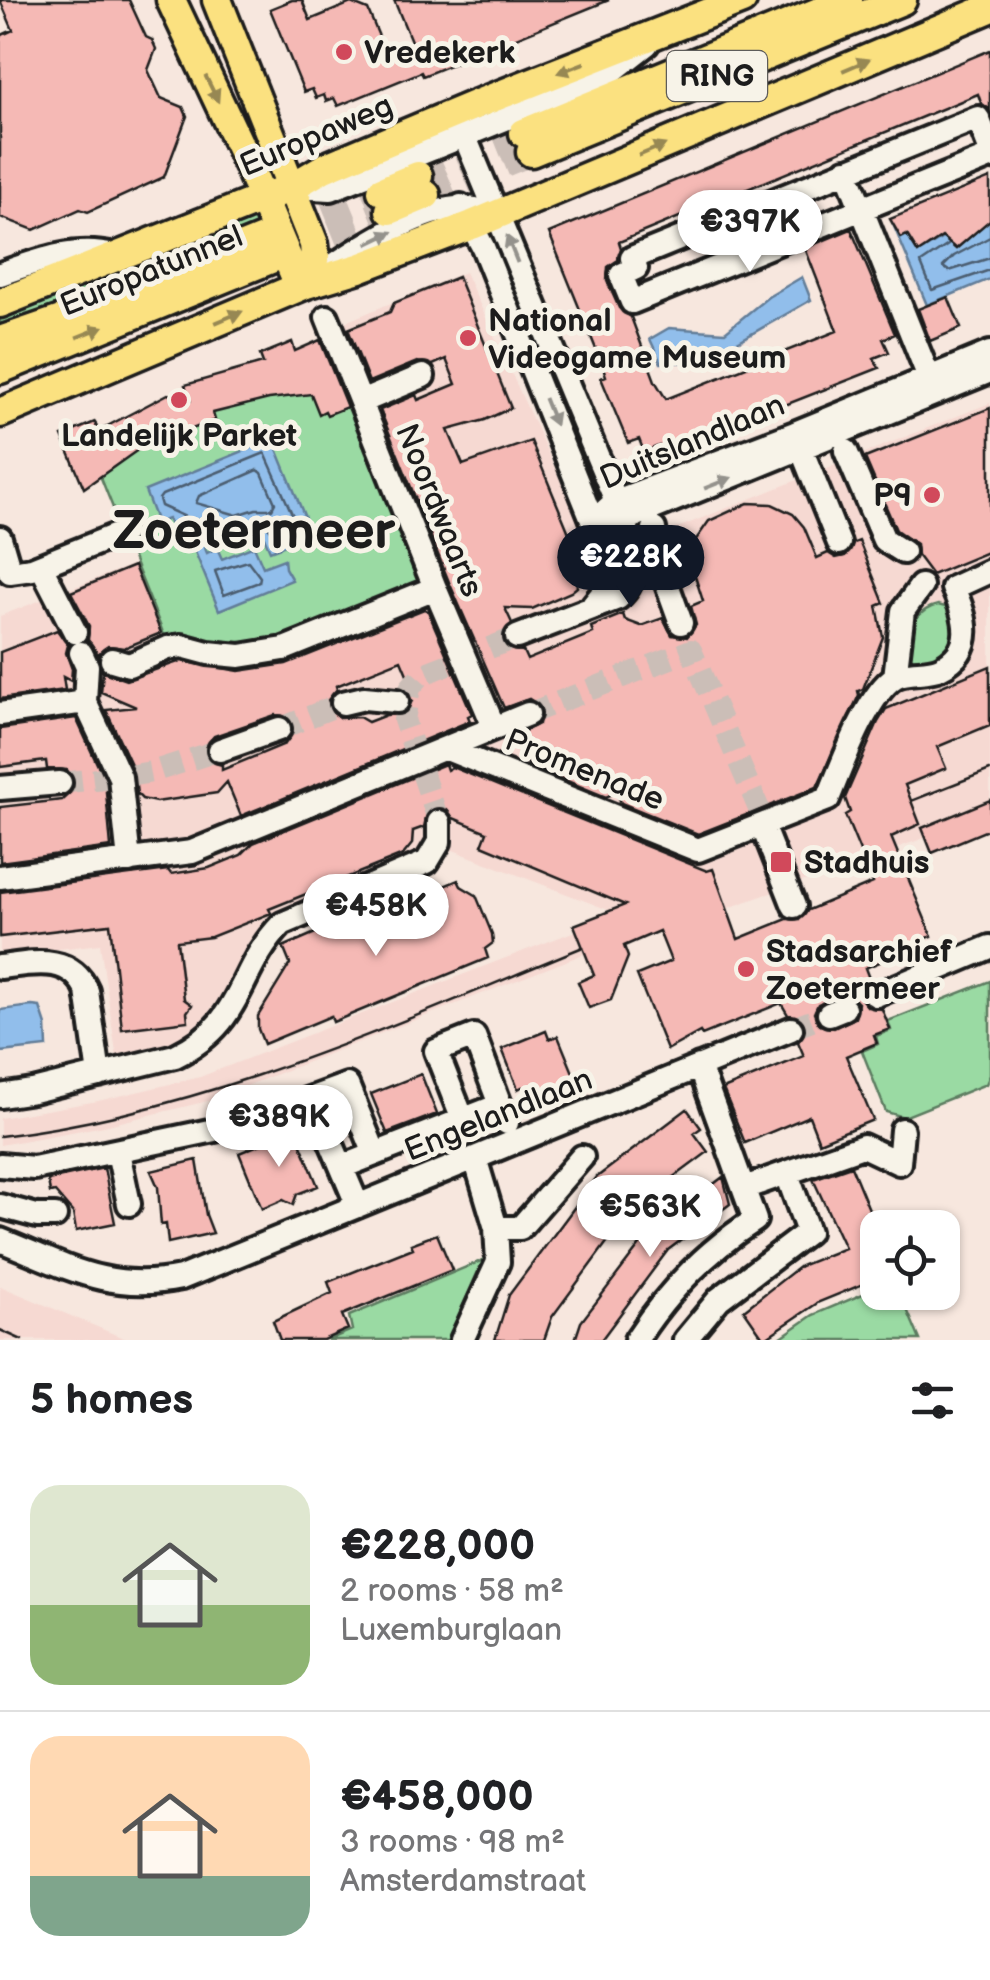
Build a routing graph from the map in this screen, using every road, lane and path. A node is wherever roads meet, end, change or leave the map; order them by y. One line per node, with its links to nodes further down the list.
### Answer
1 (171, 0): 15 (main road, one-way to 15)
2 (217, 0): 14 (main road)
3 (742, 0): 7 (main road, Europaweg, one-way to 7)
4 (848, 0): 5 (main road, RING)
5 (902, 0)
6 (990, 8): 18 (main road, one-way to 6)
7 (459, 124): 8 (street, Europaweg); 11 (street); 14 (main road, Europaweg)
8 (434, 148): 11 (street, Europaweg); 14 (street)
9 (990, 149): 12 (street)
10 (990, 158): 17 (street)
11 (476, 169): 18 (street)
12 (846, 170): 17 (street); 17 (street)
13 (422, 185): 16 (main road)
14 (292, 186): 15 (main road, Europaweg); 21 (main road)
15 (262, 199): 19 (main road, Europaweg); 21 (main road)
16 (386, 200)
17 (862, 209): 30 (street)
18 (477, 215): 21 (main road, one-way to 18); 35 (street, one-way to 18); 36 (street, one-way to 36)
19 (114, 256): 20 (street); 23 (main road, Europaweg)
20 (0, 274): 22 (street)
21 (306, 284): 32 (main road, one-way to 21)
22 (0, 292)
23 (0, 303)
24 (327, 317): 31 (street, Noordwaarts)
25 (0, 342): 27 (main road, Europatunnel, one-way to 25)
26 (990, 352): 30 (street, Duitslandlaan)
27 (0, 369)
28 (990, 371): 30 (street, Duitslandlaan)
29 (423, 376): 31 (street)
30 (932, 386): 33 (street, Duitslandlaan)
31 (361, 402): 45 (street, Noordwaarts)
32 (0, 412)
33 (798, 441): 35 (street, Duitslandlaan); 40 (street)
34 (846, 451): 42 (street)
35 (619, 511): 36 (street, Duitslandlaan); 47 (street)
36 (594, 521): 47 (street)
37 (654, 529): 48 (street)
38 (124, 532): 41 (street)
39 (0, 538): 44 (street)
40 (839, 542)
41 (40, 566): 44 (street); 50 (street)
42 (914, 568): 46 (street); 51 (street)
43 (990, 571): 46 (street)
44 (5, 581)
45 (435, 588): 50 (street); 57 (street, Noordwaarts)
46 (953, 588): 51 (street)
47 (594, 605): 49 (street)
48 (681, 623)
49 (517, 637)
50 (81, 650): 53 (street)
51 (895, 677): 63 (street)
52 (396, 701): 54 (street)
53 (85, 702): 55 (street); 65 (street)
54 (343, 703)
55 (0, 714)
56 (528, 714): 57 (street, Promenade)
57 (494, 727): 59 (street, Promenade)
58 (279, 729): 60 (street)
59 (447, 748): 63 (street, Promenade); 65 (street, Promenade)
60 (220, 750)
61 (60, 783): 62 (street)
62 (0, 788)
63 (762, 819): 67 (street)
64 (439, 822): 73 (street)
65 (122, 862): 66 (street)
66 (0, 877)
67 (794, 906)
68 (990, 948): 70 (street)
69 (0, 967): 73 (street)
70 (876, 995)
71 (792, 1029): 72 (street, Engelandlaan)
72 (699, 1066): 80 (street, Engelandlaan); 85 (street)
73 (99, 1075): 74 (street)
74 (0, 1096)
75 (313, 1100): 78 (street); 79 (street); 83 (street)
76 (463, 1120): 76 (street); 79 (street)
77 (902, 1130): 84 (street)
78 (118, 1152): 82 (street); 86 (street)
79 (375, 1154): 83 (street)
80 (475, 1158): 88 (street, Engelandlaan); 91 (street)
81 (582, 1158): 91 (street)
82 (0, 1165)
83 (342, 1167): 88 (street)
84 (787, 1174): 85 (street); 95 (street)
85 (744, 1188): 94 (street)
86 (130, 1204)
87 (0, 1206): 89 (street)
88 (358, 1206): 92 (street, Engelandlaan)
89 (23, 1212): 90 (street); 92 (street)
90 (55, 1216)
91 (496, 1228): 93 (street)
92 (7, 1243)
93 (462, 1340)
94 (636, 1340)
95 (685, 1340)

